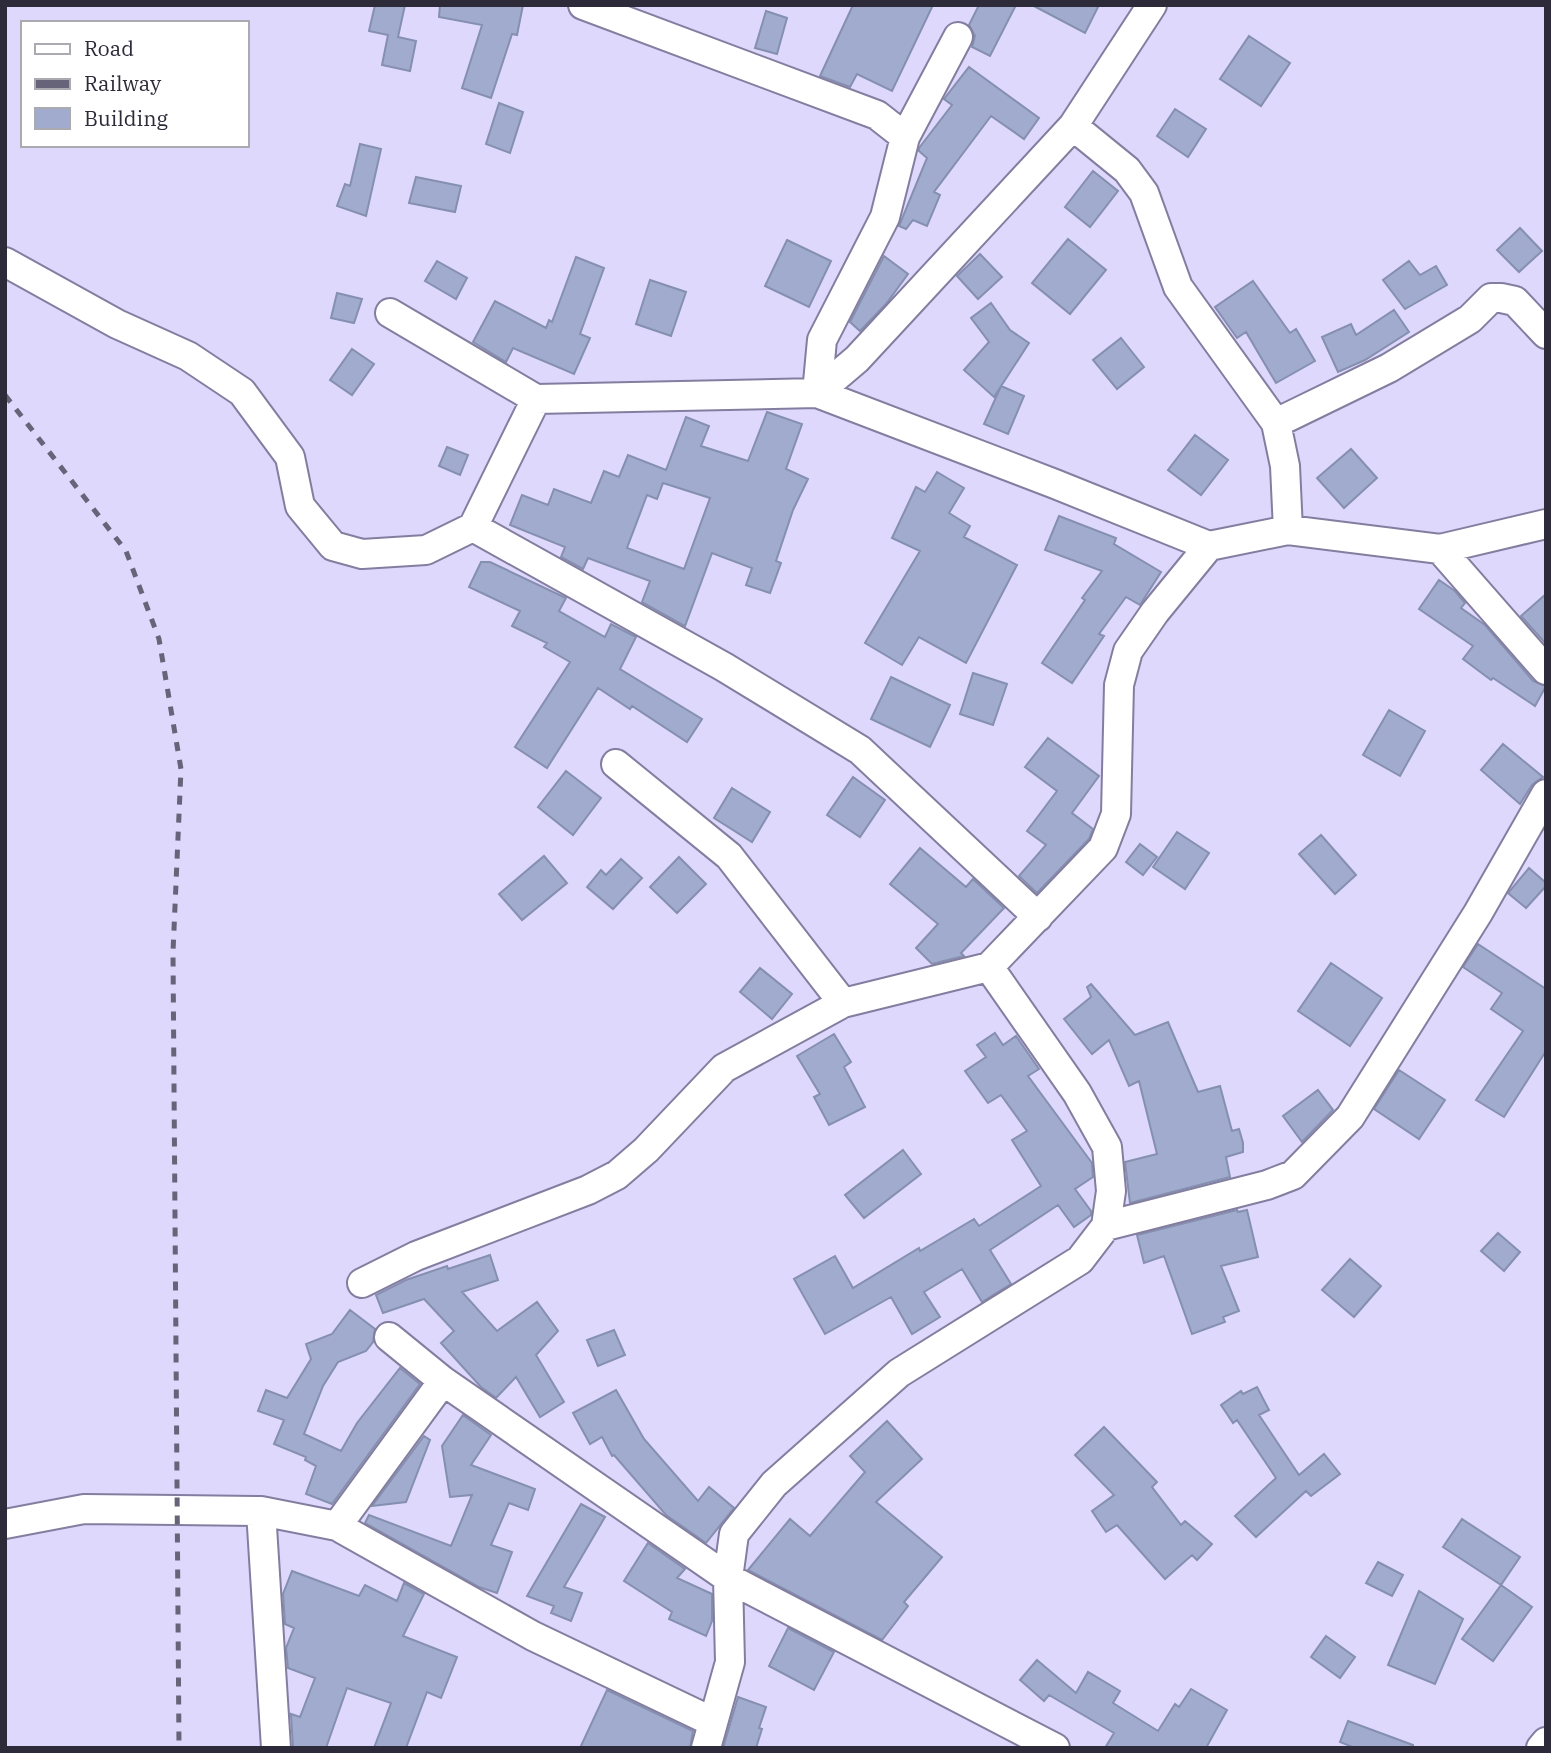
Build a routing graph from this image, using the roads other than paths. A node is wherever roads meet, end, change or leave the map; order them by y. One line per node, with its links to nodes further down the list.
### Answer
1 (583, 5): 5 (street)
2 (1152, 5): 4 (street)
3 (958, 37): 5 (street)
4 (1073, 126): 9 (street); 11 (street)
5 (905, 137): 9 (street)
6 (5, 262): 13 (street)
7 (390, 313): 10 (street)
8 (1546, 334): 11 (street)
9 (817, 393): 10 (street); 15 (street)
10 (536, 399): 13 (street)
11 (1276, 423): 14 (street)
12 (1546, 524): 16 (street)
13 (472, 527): 20 (street)
14 (1288, 530): 15 (street); 16 (street)
15 (1209, 546): 20 (street)
16 (1440, 550): 17 (street)
17 (1546, 670)
18 (616, 764): 22 (street)
19 (1546, 794): 23 (street)
20 (1038, 917): 21 (street)
21 (989, 967): 22 (street); 23 (street)
22 (843, 1003): 24 (street)
23 (1106, 1226): 30 (street)
24 (362, 1283)
25 (389, 1337): 26 (street)
26 (443, 1381): 29 (street); 30 (street)
27 (261, 1511): 28 (street); 29 (street); 33 (street)
28 (5, 1524)
29 (337, 1526): 31 (street)
30 (728, 1578): 31 (street); 34 (street)
31 (709, 1735)
32 (1546, 1742): 35 (street)
33 (276, 1748)
34 (1055, 1748)
35 (1541, 1748)

